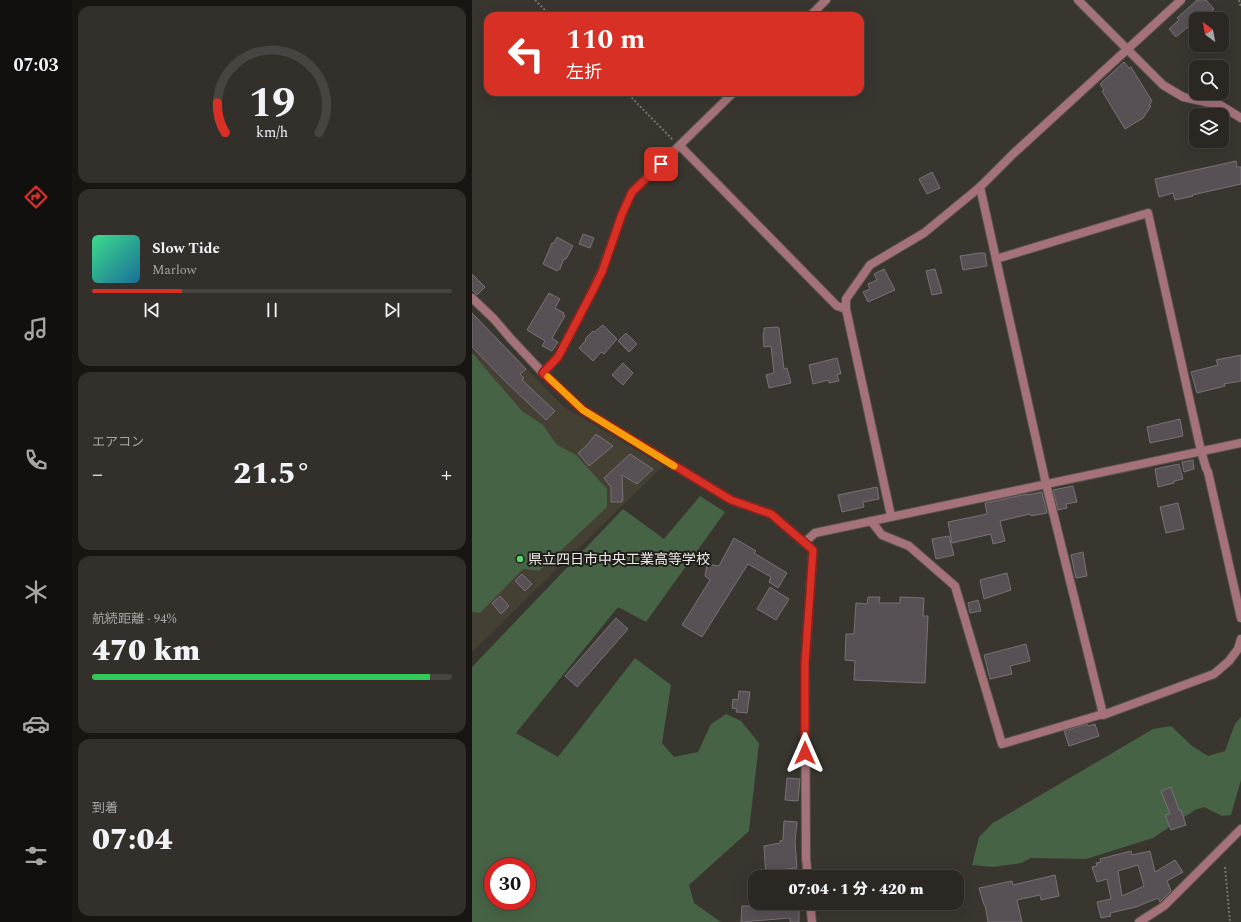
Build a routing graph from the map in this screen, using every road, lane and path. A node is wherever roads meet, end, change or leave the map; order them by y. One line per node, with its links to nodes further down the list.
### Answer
1 (535, 0): 7 (path)
2 (826, 0): 8 (street)
3 (1078, 0): 9 (street)
4 (1181, 0): 9 (street)
5 (1239, 0): 6 (path)
6 (1241, 7)
7 (547, 12)
8 (814, 12)
9 (1127, 50): 12 (street); 14 (street)
10 (630, 96): 13 (path)
11 (730, 96): 13 (street)
12 (1241, 118)
13 (680, 146): 17 (street); 18 (street)
14 (980, 187): 15 (street); 17 (street)
15 (996, 259): 20 (street); 21 (street)
16 (472, 298): 18 (street)
17 (846, 309): 22 (street)
18 (543, 373): 24 (street)
19 (1241, 442): 20 (street)
20 (1201, 451): 21 (street); 25 (street)
21 (1046, 484): 22 (street); 27 (street)
22 (891, 516): 23 (street)
23 (871, 521): 24 (street); 27 (street)
24 (804, 542): 30 (street)
25 (1241, 618)
26 (1241, 639): 27 (street)
27 (1103, 714)
28 (1241, 830): 33 (street)
29 (1224, 867): 34 (path)
30 (807, 870)
31 (811, 910): 32 (street)
32 (812, 922)
33 (1139, 922)
34 (1230, 922)

